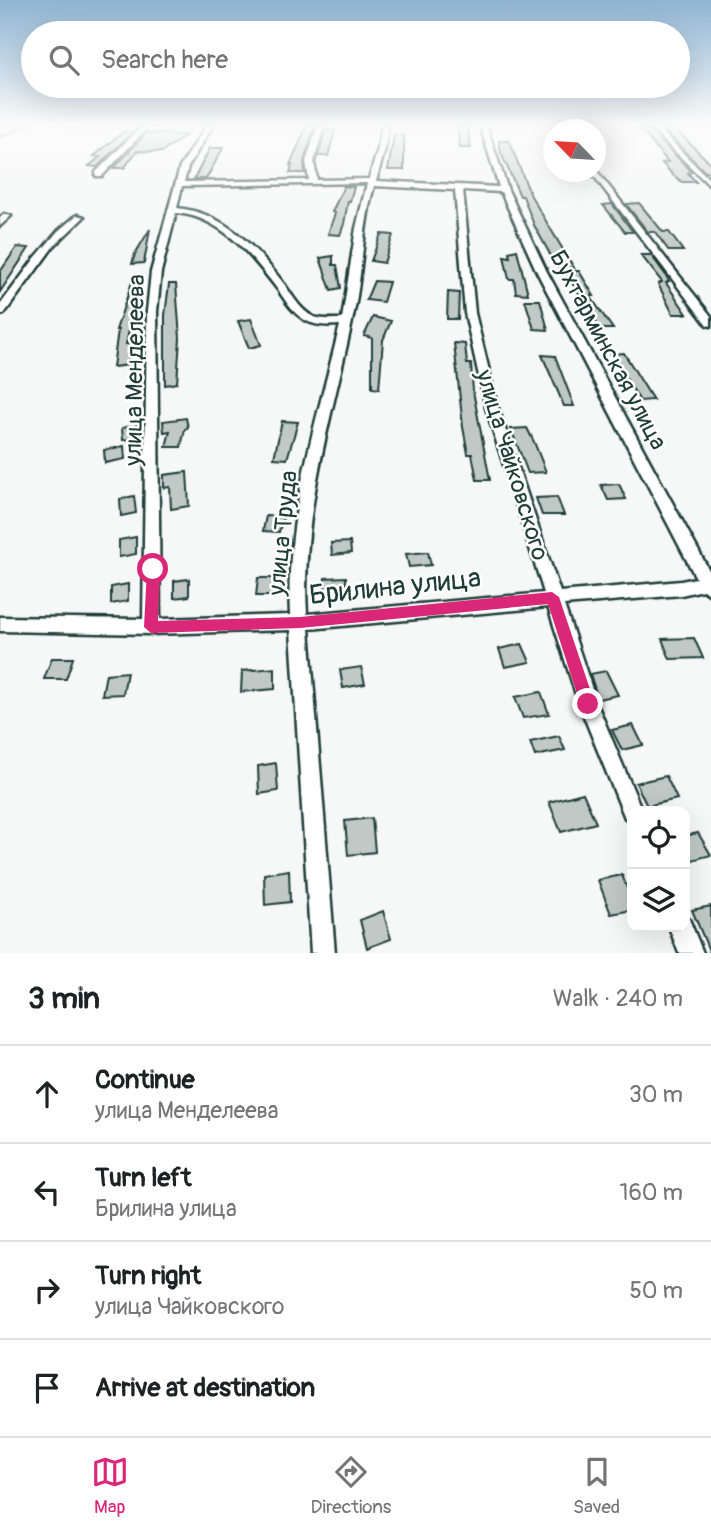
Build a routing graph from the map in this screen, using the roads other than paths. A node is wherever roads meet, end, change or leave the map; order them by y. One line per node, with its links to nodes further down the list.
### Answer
1 (103, 169): 7 (street)
2 (183, 169): 11 (street, улица Менделеева)
3 (311, 169): 8 (street)
4 (375, 169): 9 (street, улица Труда)
5 (497, 169): 14 (street, Бухтарминская улица)
6 (695, 169): 12 (street)
7 (99, 174)
8 (313, 180): 9 (street); 11 (street)
9 (372, 182): 13 (street); 18 (street, улица Труда)
10 (603, 182): 19 (street)
11 (179, 184): 15 (street, улица Менделеева)
12 (711, 185)
13 (459, 189): 14 (street); 21 (street, улица Чайковского)
14 (504, 190): 20 (street, Бухтарминская улица)
15 (174, 210): 18 (street); 24 (street, улица Менделеева)
16 (80, 217): 17 (street)
17 (0, 312)
18 (345, 322): 22 (street, улица Труда)
19 (711, 323)
20 (710, 584): 21 (street, Брилина улица)
21 (552, 597): 22 (street, Брилина улица); 25 (street, улица Чайковского)
22 (300, 622): 24 (street, Брилина улица); 27 (street, улица Труда)
23 (0, 624): 24 (street, Брилина улица)
24 (151, 627)
25 (630, 806)
26 (683, 932): 28 (street)
27 (323, 953)
28 (691, 953)

